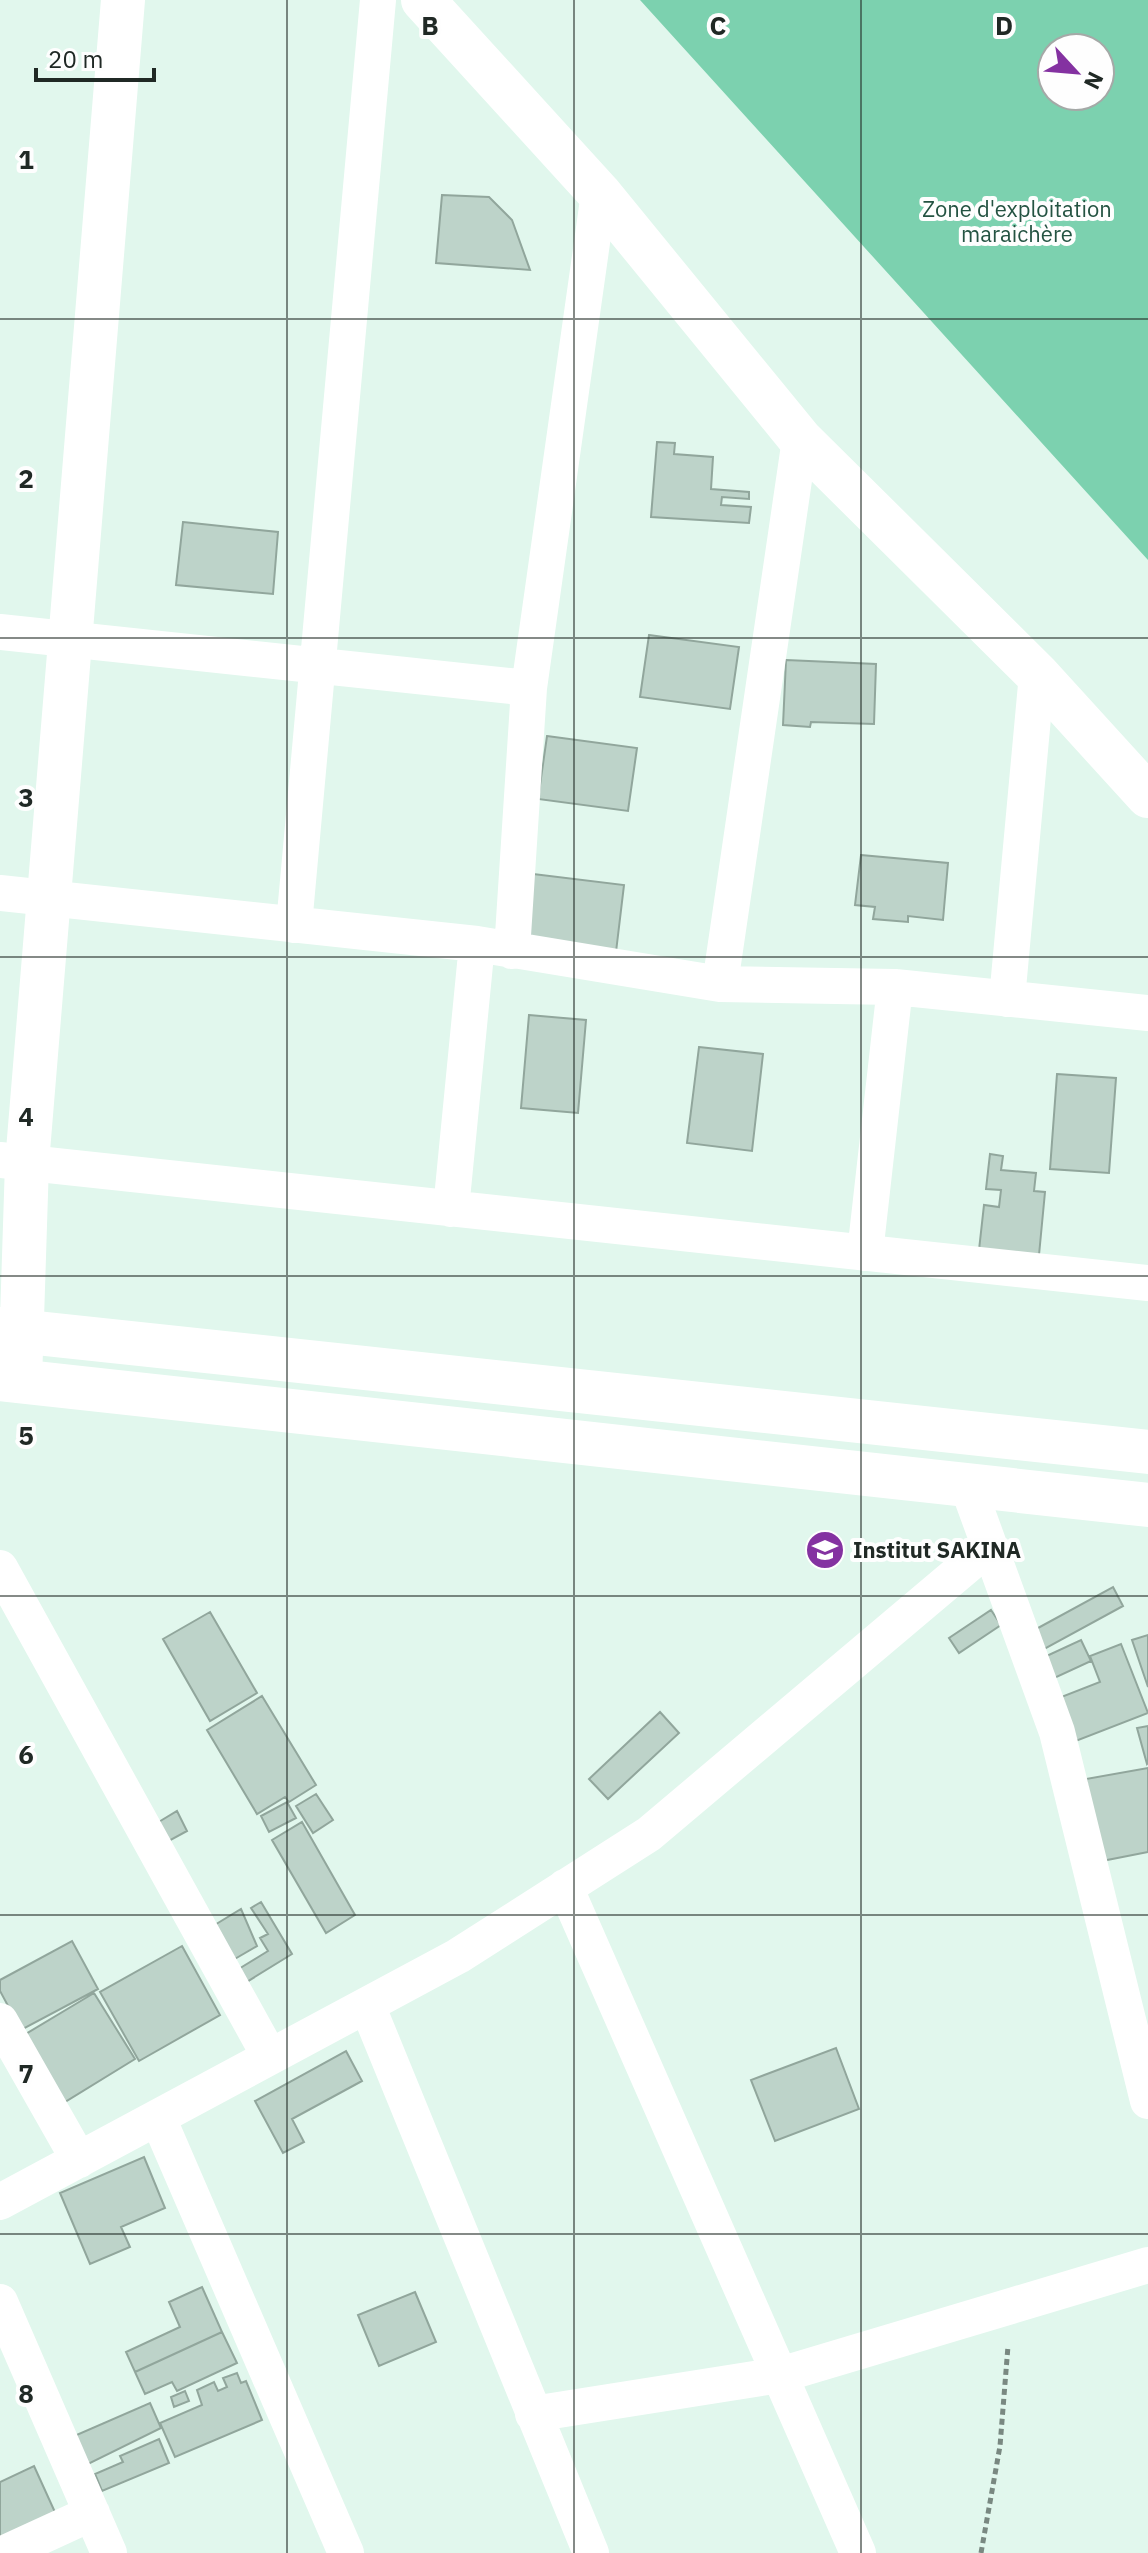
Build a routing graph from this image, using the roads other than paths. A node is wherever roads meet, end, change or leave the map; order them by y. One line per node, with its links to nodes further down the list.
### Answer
1 (123, 0): 7 (main road)
2 (378, 0): 8 (street)
3 (423, 0): 4 (main road)
4 (599, 193): 5 (main road); 10 (street)
5 (800, 439): 9 (main road); 17 (street)
6 (0, 632): 7 (street)
7 (70, 640): 8 (street); 13 (main road)
8 (317, 665): 10 (street); 14 (street)
9 (1037, 674): 11 (main road); 19 (street)
10 (529, 688): 16 (street)
11 (1148, 796)
12 (0, 893): 13 (street)
13 (49, 899): 14 (street); 21 (main road)
14 (294, 925): 15 (street)
15 (477, 944): 16 (street); 22 (street)
16 (512, 951): 17 (street)
17 (720, 984): 18 (street)
18 (895, 987): 19 (street); 23 (street)
19 (1007, 999): 20 (street)
20 (1148, 1013)
21 (13, 1161): 22 (street); 25 (main road)
22 (451, 1209): 23 (street)
23 (865, 1253): 24 (street)
24 (1148, 1283)
25 (12, 1330): 26 (main road); 27 (main road)
26 (10, 1380): 28 (main road)
27 (1148, 1452)
28 (968, 1487): 29 (main road); 30 (street)
29 (1148, 1505)
30 (989, 1547): 32 (street); 36 (street)
31 (0, 1568): 35 (street)
32 (565, 1887): 33 (street); 42 (street)
33 (367, 2005): 35 (street); 43 (street)
34 (0, 2021): 38 (street)
35 (270, 2057): 37 (street)
36 (1148, 2101)
37 (158, 2118): 38 (street); 48 (street)
38 (79, 2160): 39 (street)
39 (0, 2202)
40 (1148, 2265): 42 (street)
41 (0, 2302): 44 (street)
42 (780, 2375): 43 (street); 49 (street)
43 (533, 2414): 45 (street)
44 (92, 2513): 46 (street); 47 (street)
45 (585, 2551)
46 (5, 2553)
47 (109, 2553)
48 (346, 2553)
49 (858, 2553)

